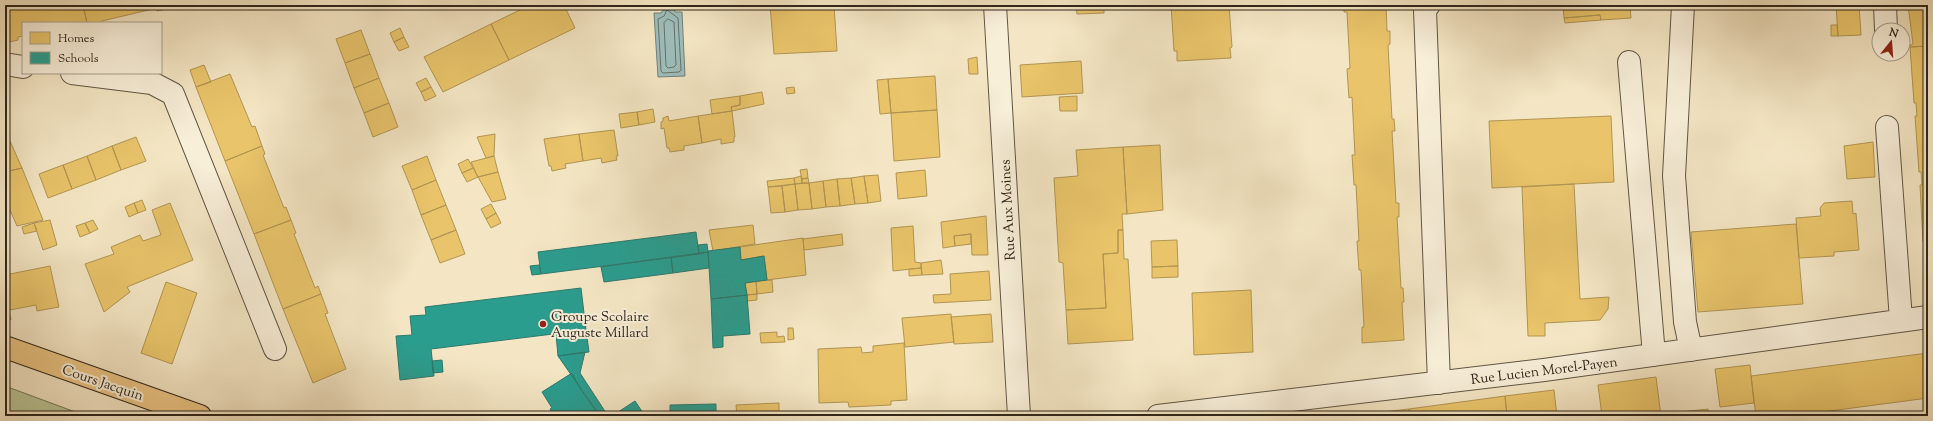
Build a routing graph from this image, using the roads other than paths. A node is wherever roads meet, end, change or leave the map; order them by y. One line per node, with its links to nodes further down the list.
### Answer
1 (995, 5): 19 (street, Rue Aux Moines)
2 (1428, 5): 17 (street)
3 (1683, 5): 15 (street)
4 (1885, 5): 5 (street)
5 (1886, 22)
6 (1629, 62): 16 (street)
7 (5, 64): 8 (street)
8 (22, 66)
9 (80, 74): 14 (street)
10 (1887, 127): 12 (street)
11 (1928, 317): 12 (street, Rue Lucien Morel-Payen)
12 (1902, 320): 15 (street, Rue Lucien Morel-Payen)
13 (5, 347): 18 (main road, Cours Jacquin)
14 (275, 349)
15 (1691, 350): 16 (street, Rue Lucien Morel-Payen)
16 (1654, 355): 17 (street, Rue Lucien Morel-Payen)
17 (1439, 383): 20 (street, Rue Lucien Morel-Payen)
18 (200, 416)
19 (1018, 416)
20 (1158, 416)

